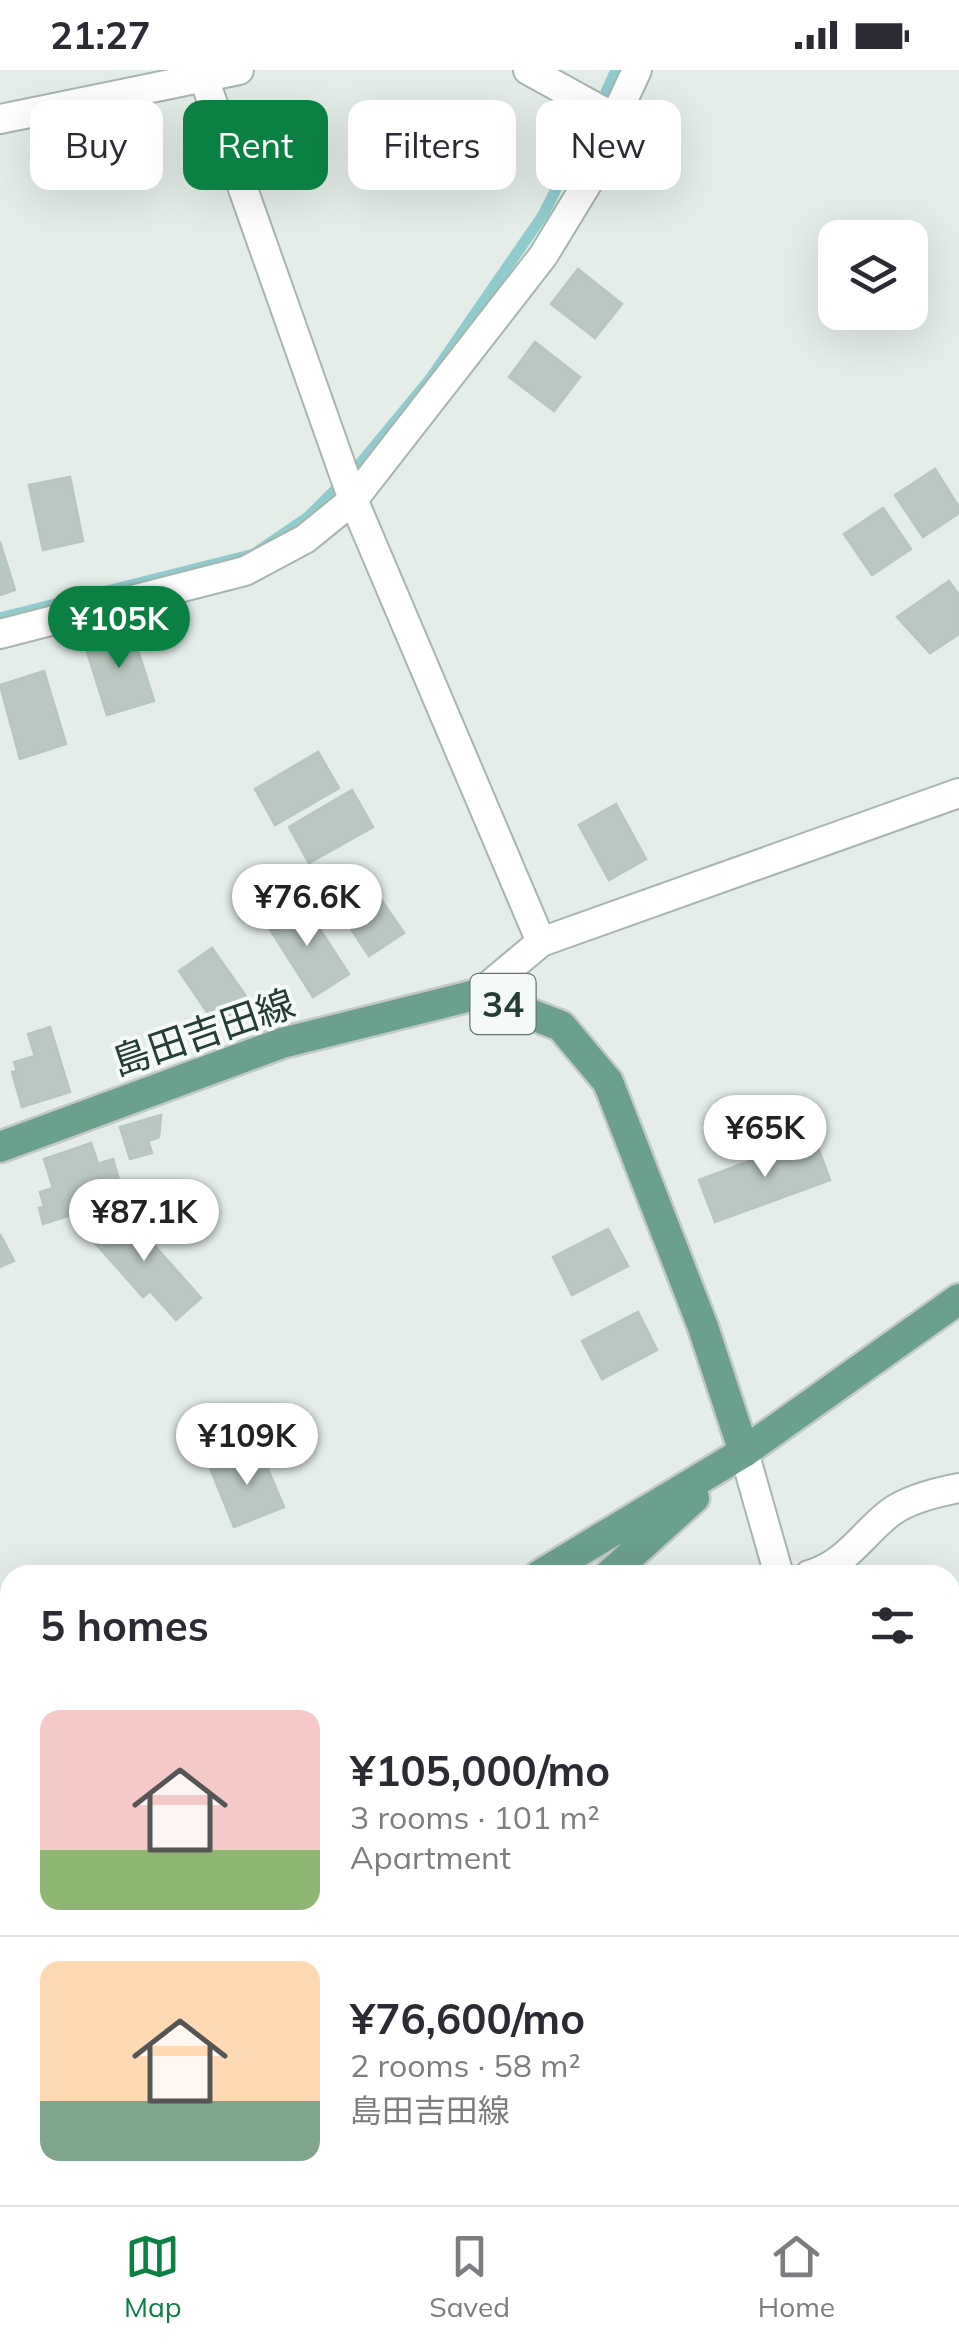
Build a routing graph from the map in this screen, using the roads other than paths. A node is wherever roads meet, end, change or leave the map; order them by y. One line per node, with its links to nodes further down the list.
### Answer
1 (239, 70): 4 (street)
2 (528, 70): 5 (street)
3 (637, 70): 6 (street)
4 (203, 75): 7 (street); 9 (street)
5 (584, 100)
6 (623, 100)
7 (0, 119)
8 (583, 190): 9 (street)
9 (352, 498): 10 (street); 12 (street)
10 (0, 634)
11 (959, 793): 12 (street)
12 (542, 942): 13 (street)
13 (478, 994): 14 (main road, 島田吉田線 / 34); 16 (main road, 34)
14 (0, 1146)
15 (959, 1298): 16 (main road)
16 (744, 1452): 18 (main road); 19 (main road); 20 (street)
17 (959, 1488): 21 (street)
18 (557, 1565)
19 (620, 1565)
20 (776, 1565)
21 (833, 1565)

